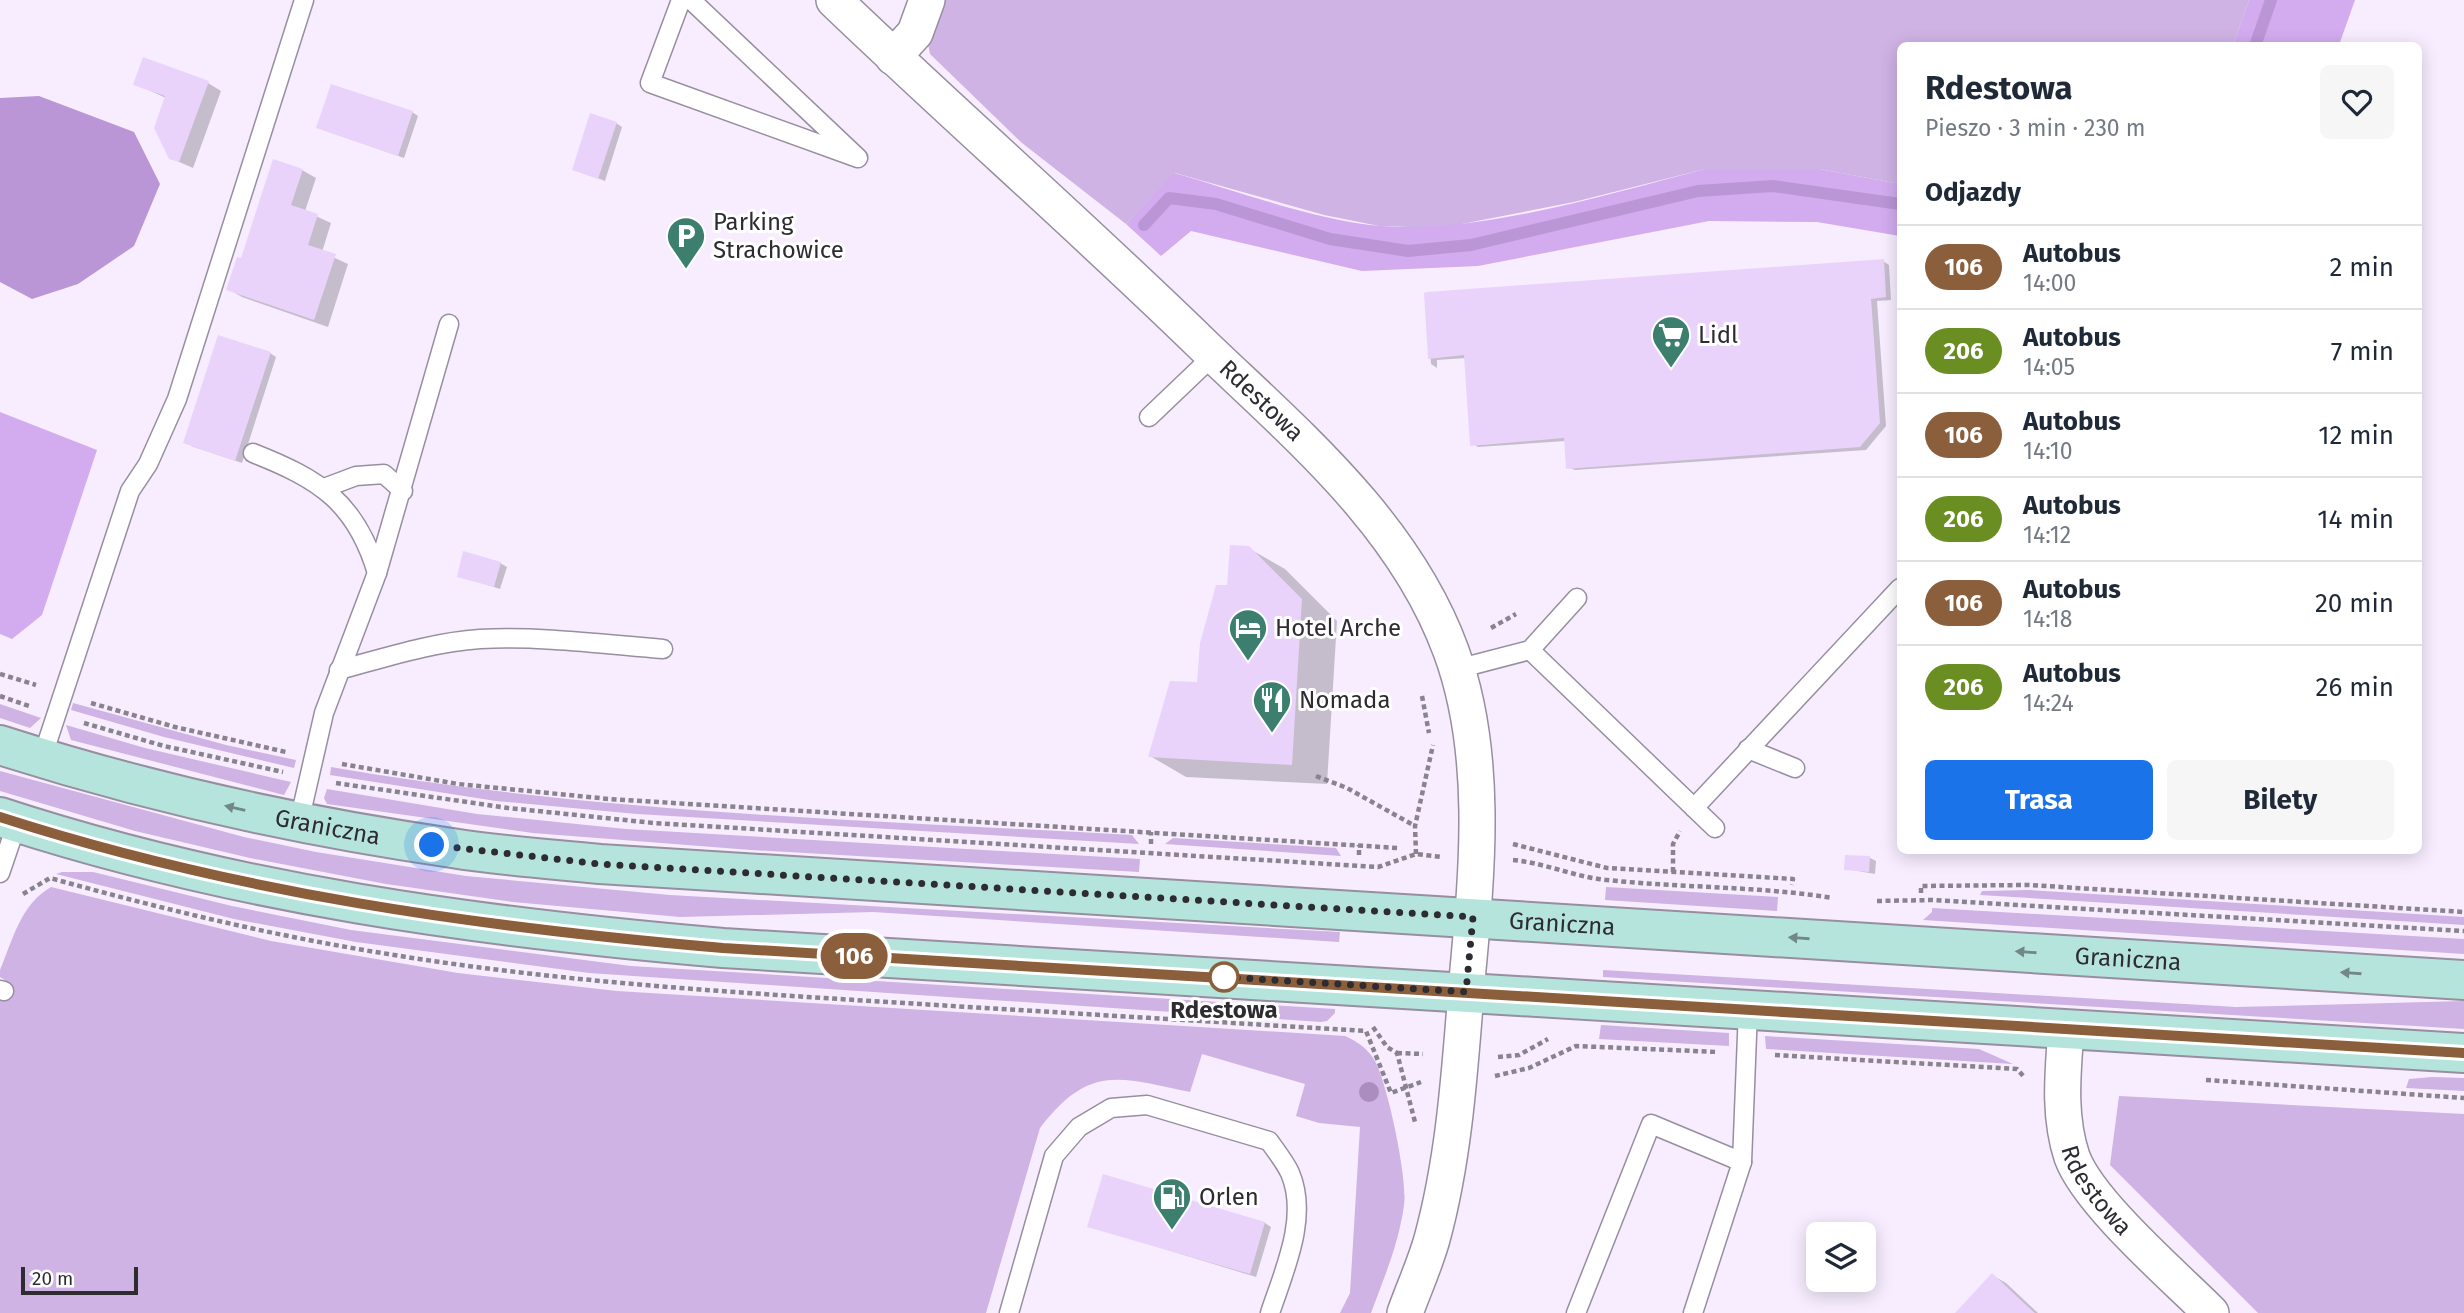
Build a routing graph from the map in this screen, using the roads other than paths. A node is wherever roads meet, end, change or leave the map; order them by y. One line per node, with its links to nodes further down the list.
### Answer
1 (304, 0): 22 (lane)
2 (681, 0): 3 (lane)
3 (691, 0)
4 (834, 0): 6 (street, Rdestowa)
5 (927, 0): 6 (street)
6 (893, 57): 8 (street, Rdestowa)
7 (449, 324): 12 (lane)
8 (1214, 355): 9 (lane); 18 (street, Rdestowa)
9 (1149, 417)
10 (253, 453): 11 (lane)
11 (324, 488): 12 (lane); 13 (lane)
12 (403, 491): 13 (lane)
13 (377, 573): 19 (lane)
14 (1897, 591): 21 (lane)
15 (1577, 598): 17 (lane)
16 (663, 649): 19 (lane)
17 (1530, 650): 18 (lane); 24 (lane)
18 (1457, 669): 29 (street, Rdestowa)
19 (339, 670): 26 (lane)
20 (0, 745): 22 (main road, Graniczna)
21 (1748, 749): 23 (lane); 24 (lane)
22 (42, 758): 26 (main road, Graniczna, one-way to 22)
23 (1795, 768)
24 (1690, 815): 27 (lane)
25 (8, 820): 28 (lane); 31 (main road)
26 (299, 822): 29 (main road, Graniczna)
27 (1715, 828)
28 (0, 873)
29 (1473, 917): 30 (main road, Graniczna, one-way to 29); 31 (street, Rdestowa)
30 (2464, 980)
31 (1466, 992): 32 (main road); 38 (street, Rdestowa)
32 (1748, 1010): 33 (main road); 35 (lane)
33 (2066, 1029): 34 (main road); 41 (street, Rdestowa)
34 (2464, 1054)
35 (1742, 1161): 39 (lane); 40 (lane)
36 (1009, 1313): 37 (lane)
37 (1270, 1313)
38 (1405, 1313)
39 (1576, 1313)
40 (1693, 1313)
41 (2211, 1313)

